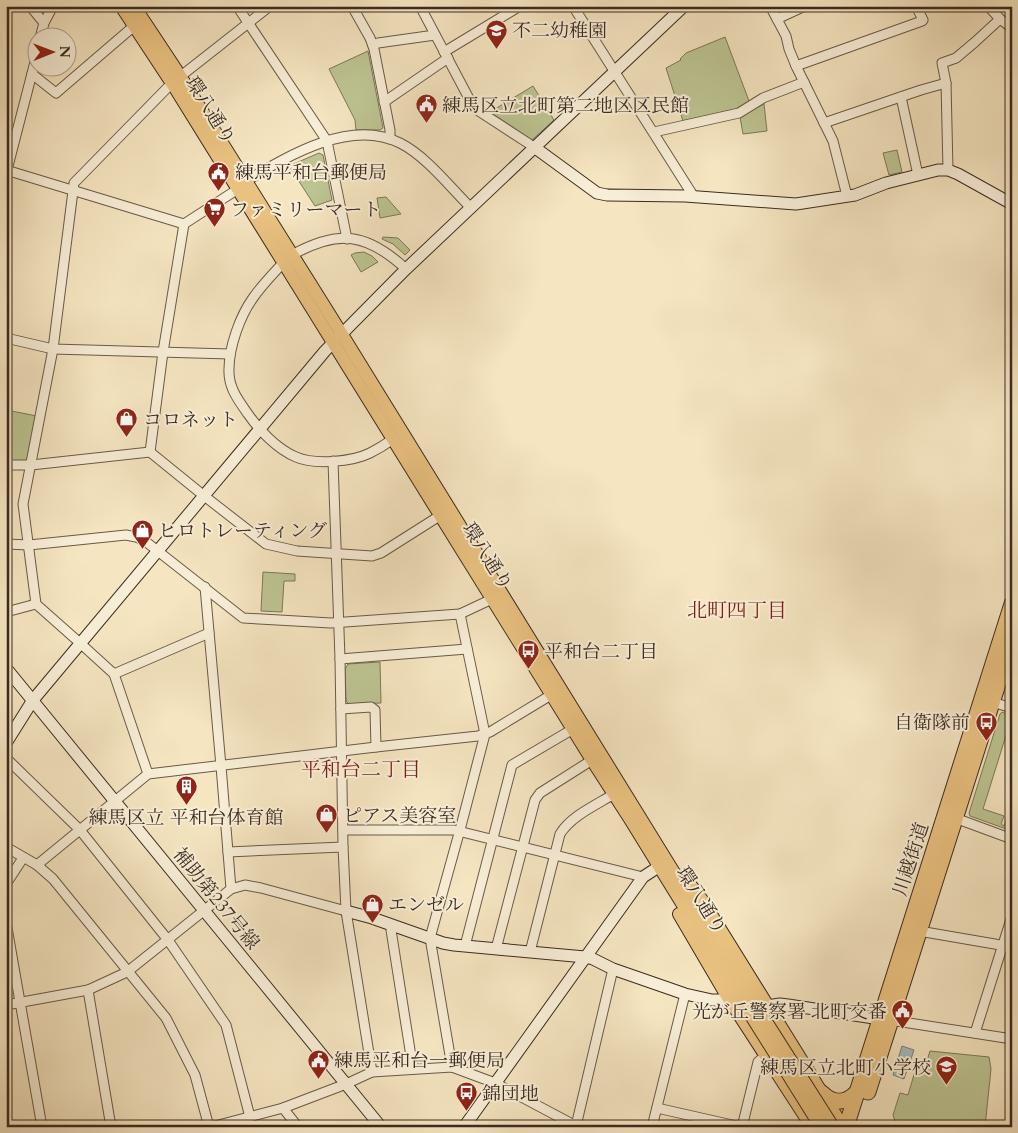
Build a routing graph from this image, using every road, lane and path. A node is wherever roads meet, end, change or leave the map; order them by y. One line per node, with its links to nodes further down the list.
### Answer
1 (30, 6): 18 (street)
2 (53, 6): 18 (street)
3 (121, 6): 20 (main road, 環八通り)
4 (134, 6): 32 (main road, 環八通り)
5 (237, 6): 19 (street)
6 (270, 6): 19 (street)
7 (352, 6): 24 (street)
8 (420, 6): 23 (street)
9 (520, 6): 25 (street)
10 (572, 6): 27 (street)
11 (684, 6): 27 (street)
12 (770, 6): 16 (street)
13 (805, 6): 16 (street)
14 (916, 6): 26 (street)
15 (988, 6): 17 (street)
16 (777, 19): 26 (street)
17 (1000, 19): 22 (street); 34 (street)
18 (44, 23): 21 (street)
19 (248, 23): 32 (street); 40 (street)
20 (134, 26): 28 (street); 32 (main road, 環八通り)
21 (43, 28)
22 (1012, 28)
23 (435, 35): 24 (street); 25 (street)
24 (373, 45): 36 (street)
25 (446, 55): 36 (street); 41 (street)
26 (796, 66): 33 (street)
27 (615, 71): 38 (street); 41 (street)
28 (78, 74)
29 (31, 78): 43 (street)
30 (37, 78): 31 (street)
31 (73, 78)
32 (176, 79): 45 (main road, 環八通り); 46 (street)
33 (804, 82): 37 (street); 38 (street)
34 (946, 83): 35 (street); 42 (street)
35 (901, 97): 37 (street); 44 (street)
36 (384, 102): 39 (street)
37 (824, 123): 47 (street)
38 (654, 132): 48 (street)
39 (390, 139): 40 (street); 50 (street)
40 (327, 141): 45 (street); 52 (street)
41 (534, 147): 48 (street); 50 (street)
42 (948, 170): 44 (street); 49 (street)
43 (7, 172): 46 (street)
44 (918, 175): 47 (street)
45 (242, 185): 51 (street); 53 (main road, 環八通り)
46 (73, 190): 51 (street); 57 (street)
47 (848, 196): 48 (street)
48 (694, 197)
49 (1012, 204)
50 (471, 208): 54 (street)
51 (184, 224): 58 (street)
52 (347, 239): 53 (street); 54 (street)
53 (288, 259): 56 (main road, 環八通り); 59 (street)
54 (406, 269): 56 (street)
55 (6, 338): 57 (street)
56 (337, 338): 60 (street); 61 (main road, 環八通り); 114 (main road, 環八通り)
57 (53, 349): 58 (street); 65 (street)
58 (163, 352): 59 (street); 62 (street)
59 (230, 354): 60 (street)
60 (259, 429): 63 (street); 66 (street)
61 (393, 439): 63 (street); 67 (main road, 環八通り)
62 (150, 452): 65 (street); 66 (street)
63 (333, 461): 71 (street)
64 (6, 465): 65 (street)
65 (31, 465): 69 (street)
66 (203, 495): 70 (street); 71 (street)
67 (441, 515): 71 (street); 73 (main road, 環八通り)
68 (6, 544): 69 (street)
69 (28, 545): 70 (street); 74 (street)
70 (157, 551): 72 (street); 81 (street)
71 (337, 554): 78 (street)
72 (205, 587): 78 (street); 79 (street)
73 (492, 599): 77 (street); 86 (main road, 環八通り)
74 (36, 604): 76 (street); 81 (street)
75 (1012, 604): 88 (highway, 川越街道)
76 (6, 612)
77 (460, 614): 78 (street); 82 (street)
78 (338, 623): 83 (street)
79 (209, 633): 85 (street); 98 (street)
80 (1012, 640): 88 (highway, 川越街道)
81 (80, 643): 85 (street); 87 (street)
82 (467, 649): 83 (street); 92 (street)
83 (340, 659): 90 (street)
84 (6, 668): 87 (street, 補助第237号線)
85 (114, 674): 99 (street)
86 (551, 694): 91 (main road, 環八通り); 92 (street)
87 (33, 700): 93 (street); 101 (street, 補助第237号線)
88 (987, 700): 89 (street); 102 (highway, 川越街道); 140 (highway, 川越街道)
89 (1012, 708)
90 (341, 709): 94 (street); 95 (street)
91 (573, 730): 97 (main road, 環八通り); 107 (street)
92 (485, 734): 94 (street); 105 (street)
93 (6, 743)
94 (376, 747): 95 (street)
95 (342, 752): 98 (street); 104 (street)
96 (6, 758): 103 (street)
97 (592, 760): 100 (main road, 環八通り); 110 (street)
98 (221, 766): 99 (street); 111 (street)
99 (148, 774): 101 (street)
100 (614, 794): 112 (street); 114 (main road, 環八通り)
101 (115, 801): 103 (street); 119 (street, 補助第237号線)
102 (956, 818): 106 (street); 124 (highway, 川越街道)
103 (80, 830): 115 (street); 126 (street)
104 (343, 830): 105 (street); 109 (street)
105 (460, 832): 107 (street); 125 (street)
106 (1012, 838)
107 (493, 840): 110 (street); 127 (street)
108 (6, 847): 113 (street)
109 (343, 847): 111 (street); 120 (street)
110 (523, 847): 112 (street); 129 (street)
111 (228, 852): 118 (street)
112 (554, 854): 116 (street); 130 (street)
113 (23, 858): 115 (street); 117 (street)
114 (664, 864): 116 (street); 136 (main road); 139 (main road, 環八通り)
115 (37, 865): 133 (street)
116 (643, 876): 131 (street)
117 (6, 884)
118 (231, 889): 119 (street); 120 (street)
119 (204, 910): 126 (street); 149 (street, 補助第237号線)
120 (346, 911): 123 (street); 146 (street)
121 (1012, 916): 128 (street)
122 (6, 922): 137 (street)
123 (392, 925): 125 (street); 145 (street)
124 (919, 930): 128 (street); 140 (highway, 川越街道)
125 (430, 938): 127 (street); 144 (street)
126 (168, 940): 133 (street); 155 (street)
127 (465, 946): 129 (street)
128 (1007, 946): 141 (street)
129 (496, 949): 130 (street)
130 (530, 952): 131 (street)
131 (585, 958): 132 (street); 148 (street)
132 (613, 969): 135 (street); 156 (street)
133 (128, 972): 134 (street); 159 (street)
134 (88, 990): 137 (street); 158 (street)
135 (686, 994): 136 (street); 154 (street)
136 (727, 996): 143 (main road)
137 (21, 1002): 138 (street); 157 (street)
138 (6, 1005)
139 (760, 1012): 140 (street); 147 (main road); 166 (main road, 環八通り, bridge); 167 (main road, 環八通り, bridge)
140 (885, 1020): 141 (street); 151 (highway, 川越街道); 169 (highway, 川越街道)
141 (975, 1033): 142 (street)
142 (1012, 1038)
143 (765, 1056): 152 (main road); 164 (street)
144 (452, 1067): 145 (street); 148 (street)
145 (413, 1069): 146 (street)
146 (372, 1072): 149 (street)
147 (810, 1076): 150 (main road); 152 (main road)
148 (496, 1083): 156 (street); 162 (street)
149 (346, 1084): 153 (street); 161 (street, 補助第237号線)
150 (822, 1093): 151 (highway); 168 (main road)
151 (856, 1093): 168 (highway, 川越街道)
152 (790, 1094): 165 (main road)
153 (283, 1108): 155 (street); 160 (street)
154 (657, 1108): 163 (street); 164 (street)
155 (250, 1117): 159 (street)
156 (577, 1126)
157 (42, 1127)
158 (111, 1127)
159 (210, 1127)
160 (298, 1127)
161 (381, 1127)
162 (464, 1127)
163 (652, 1127)
164 (742, 1127)
165 (812, 1127)
166 (821, 1127)
167 (833, 1127)
168 (844, 1127)
169 (856, 1127)

